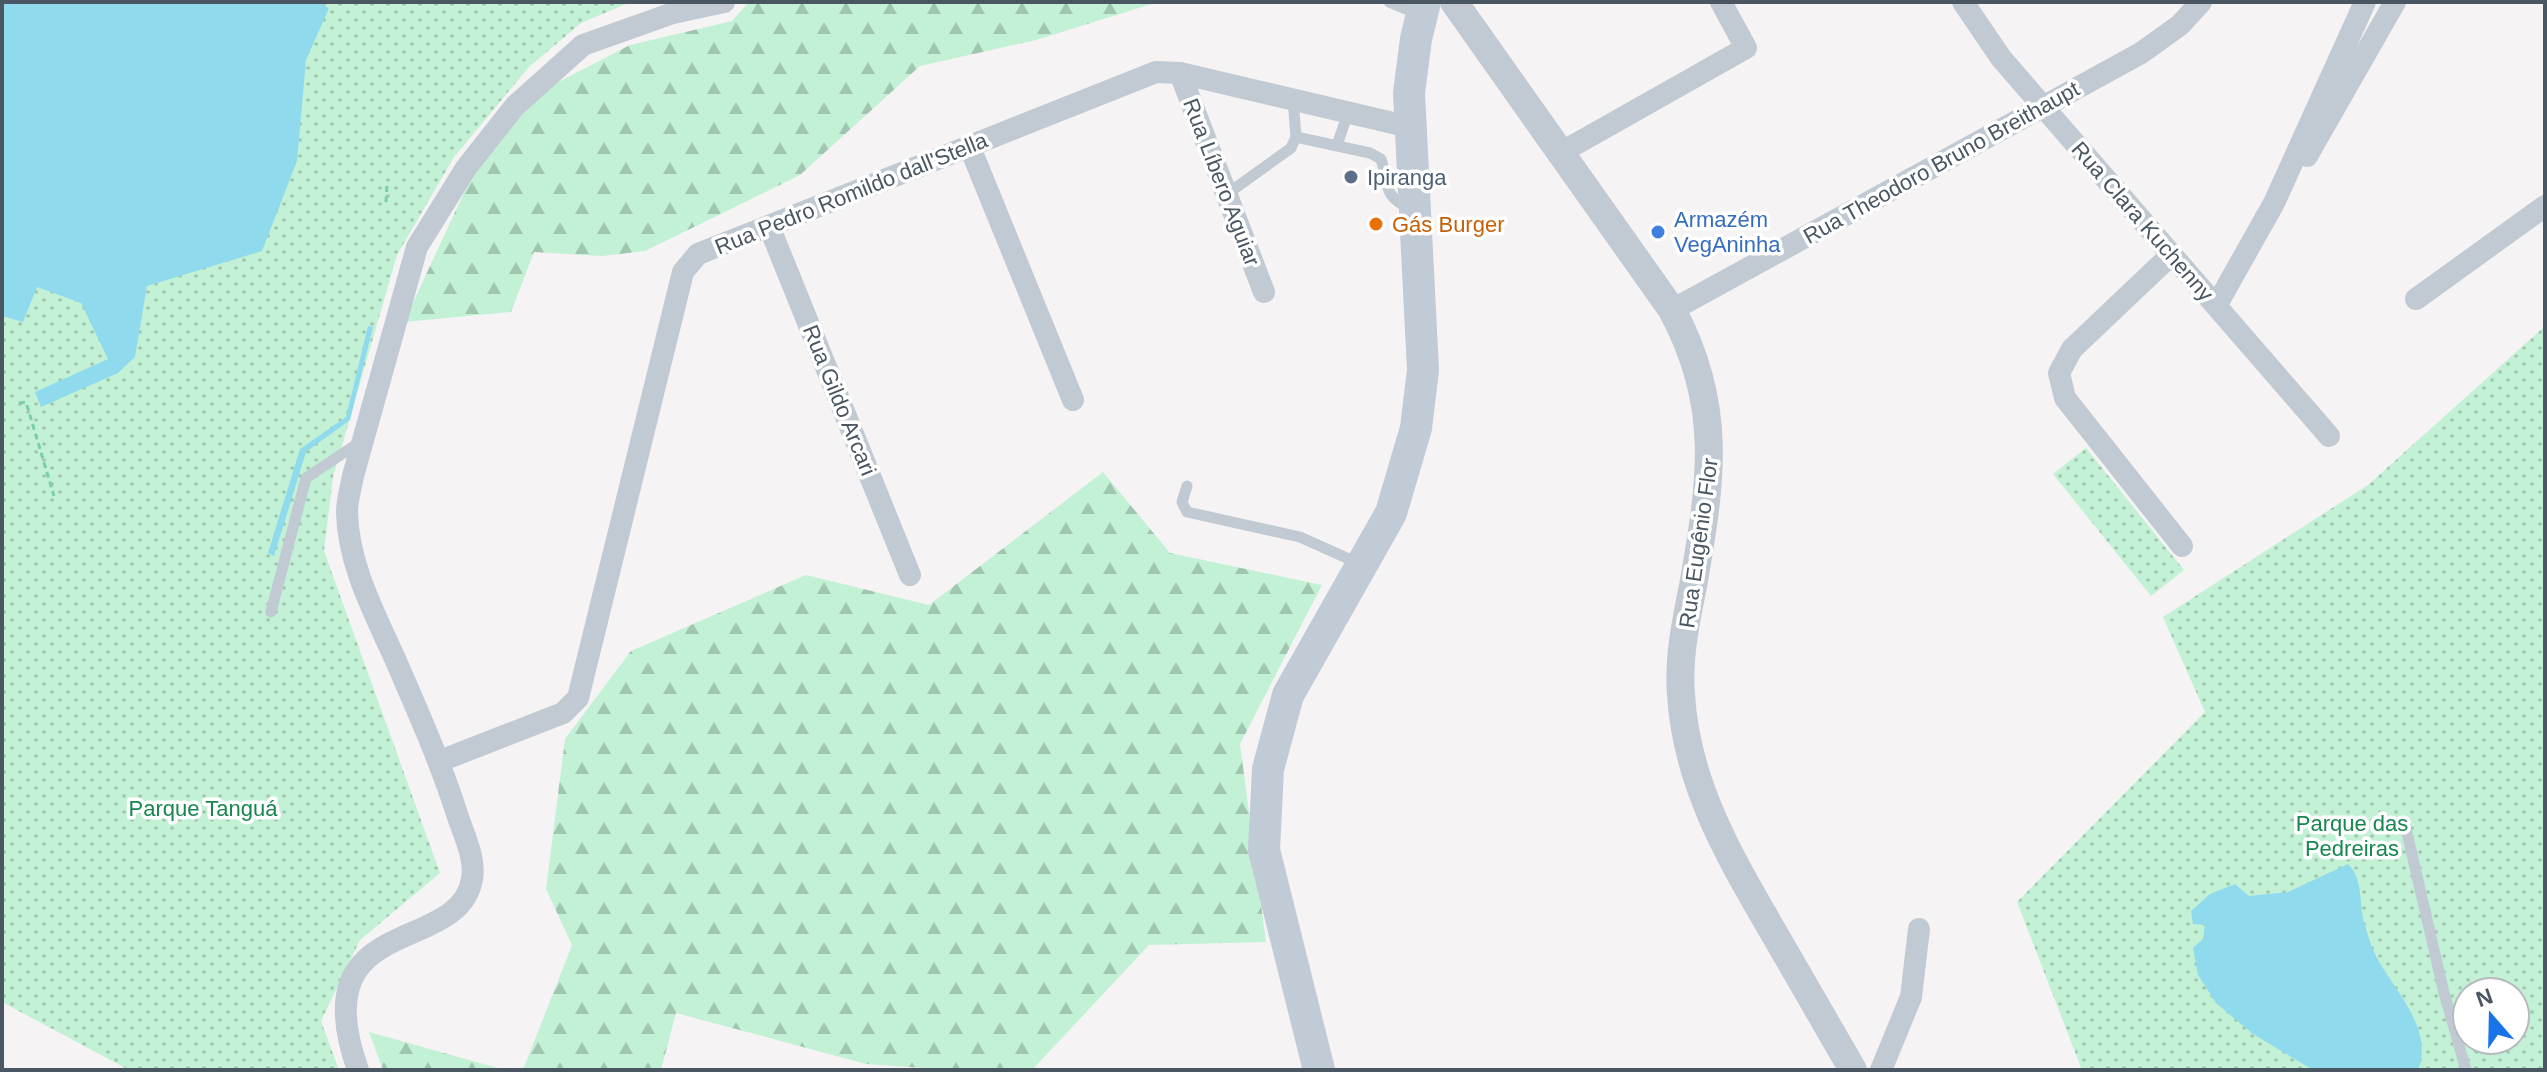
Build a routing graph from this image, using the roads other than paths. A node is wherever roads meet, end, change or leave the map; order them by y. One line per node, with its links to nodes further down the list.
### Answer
1 (724, 2): 31 (street)
2 (1389, 2): 9 (lane)
3 (1454, 2): 18 (street, Rua Eugênio Flor)
4 (1721, 2): 18 (street)
5 (1963, 2): 12 (street, Rua Clara Kuchenny)
6 (2201, 2): 12 (street, Rua Theodoro Bruno Breithaupt)
7 (2365, 2): 20 (street)
8 (2395, 2): 20 (street)
9 (1423, 9): 14 (main road)
10 (1180, 73): 11 (street, Rua Pedro Romildo dall'Stella); 16 (street, Rua Pedro Romildo dall'Stella); 19 (street, Rua Líbero Aguiar)
11 (1293, 99): 13 (street, Rua Pedro Romildo dall'Stella); 15 (lane)
12 (2043, 107): 24 (street, Rua Clara Kuchenny); 28 (street, Rua Theodoro Bruno Breithaupt)
13 (1348, 113): 14 (street, Rua Pedro Romildo dall'Stella); 17 (lane)
14 (1410, 127): 22 (main road)
15 (1296, 137): 17 (lane); 19 (lane)
16 (969, 145): 23 (street, Rua Pedro Romildo dall'Stella); 29 (street)
17 (1337, 145): 22 (lane)
18 (1560, 153): 28 (street, Rua Eugênio Flor)
19 (1227, 194): 25 (street, Rua Líbero Aguiar)
20 (2274, 203): 27 (street)
21 (2545, 206): 26 (street)
22 (1414, 211): 34 (main road)
23 (769, 226): 35 (street, Rua Gildo Arcari); 37 (street, Rua Pedro Romildo dall'Stella)
24 (2172, 254): 27 (street, Rua Clara Kuchenny); 33 (street)
25 (1264, 292)
26 (2416, 299)
27 (2216, 306): 30 (street, Rua Clara Kuchenny)
28 (1672, 310): 42 (street, Rua Eugênio Flor)
29 (1073, 400)
30 (2329, 436)
31 (364, 439): 36 (lane); 37 (street)
32 (1187, 486): 34 (lane)
33 (2182, 546)
34 (1364, 566): 41 (main road)
35 (910, 575)
36 (271, 612)
37 (440, 761): 40 (street)
38 (2405, 824): 44 (lane)
39 (1919, 929): 43 (street)
40 (358, 1070)
41 (1319, 1070)
42 (1853, 1070)
43 (1881, 1070)
44 (2466, 1070)

